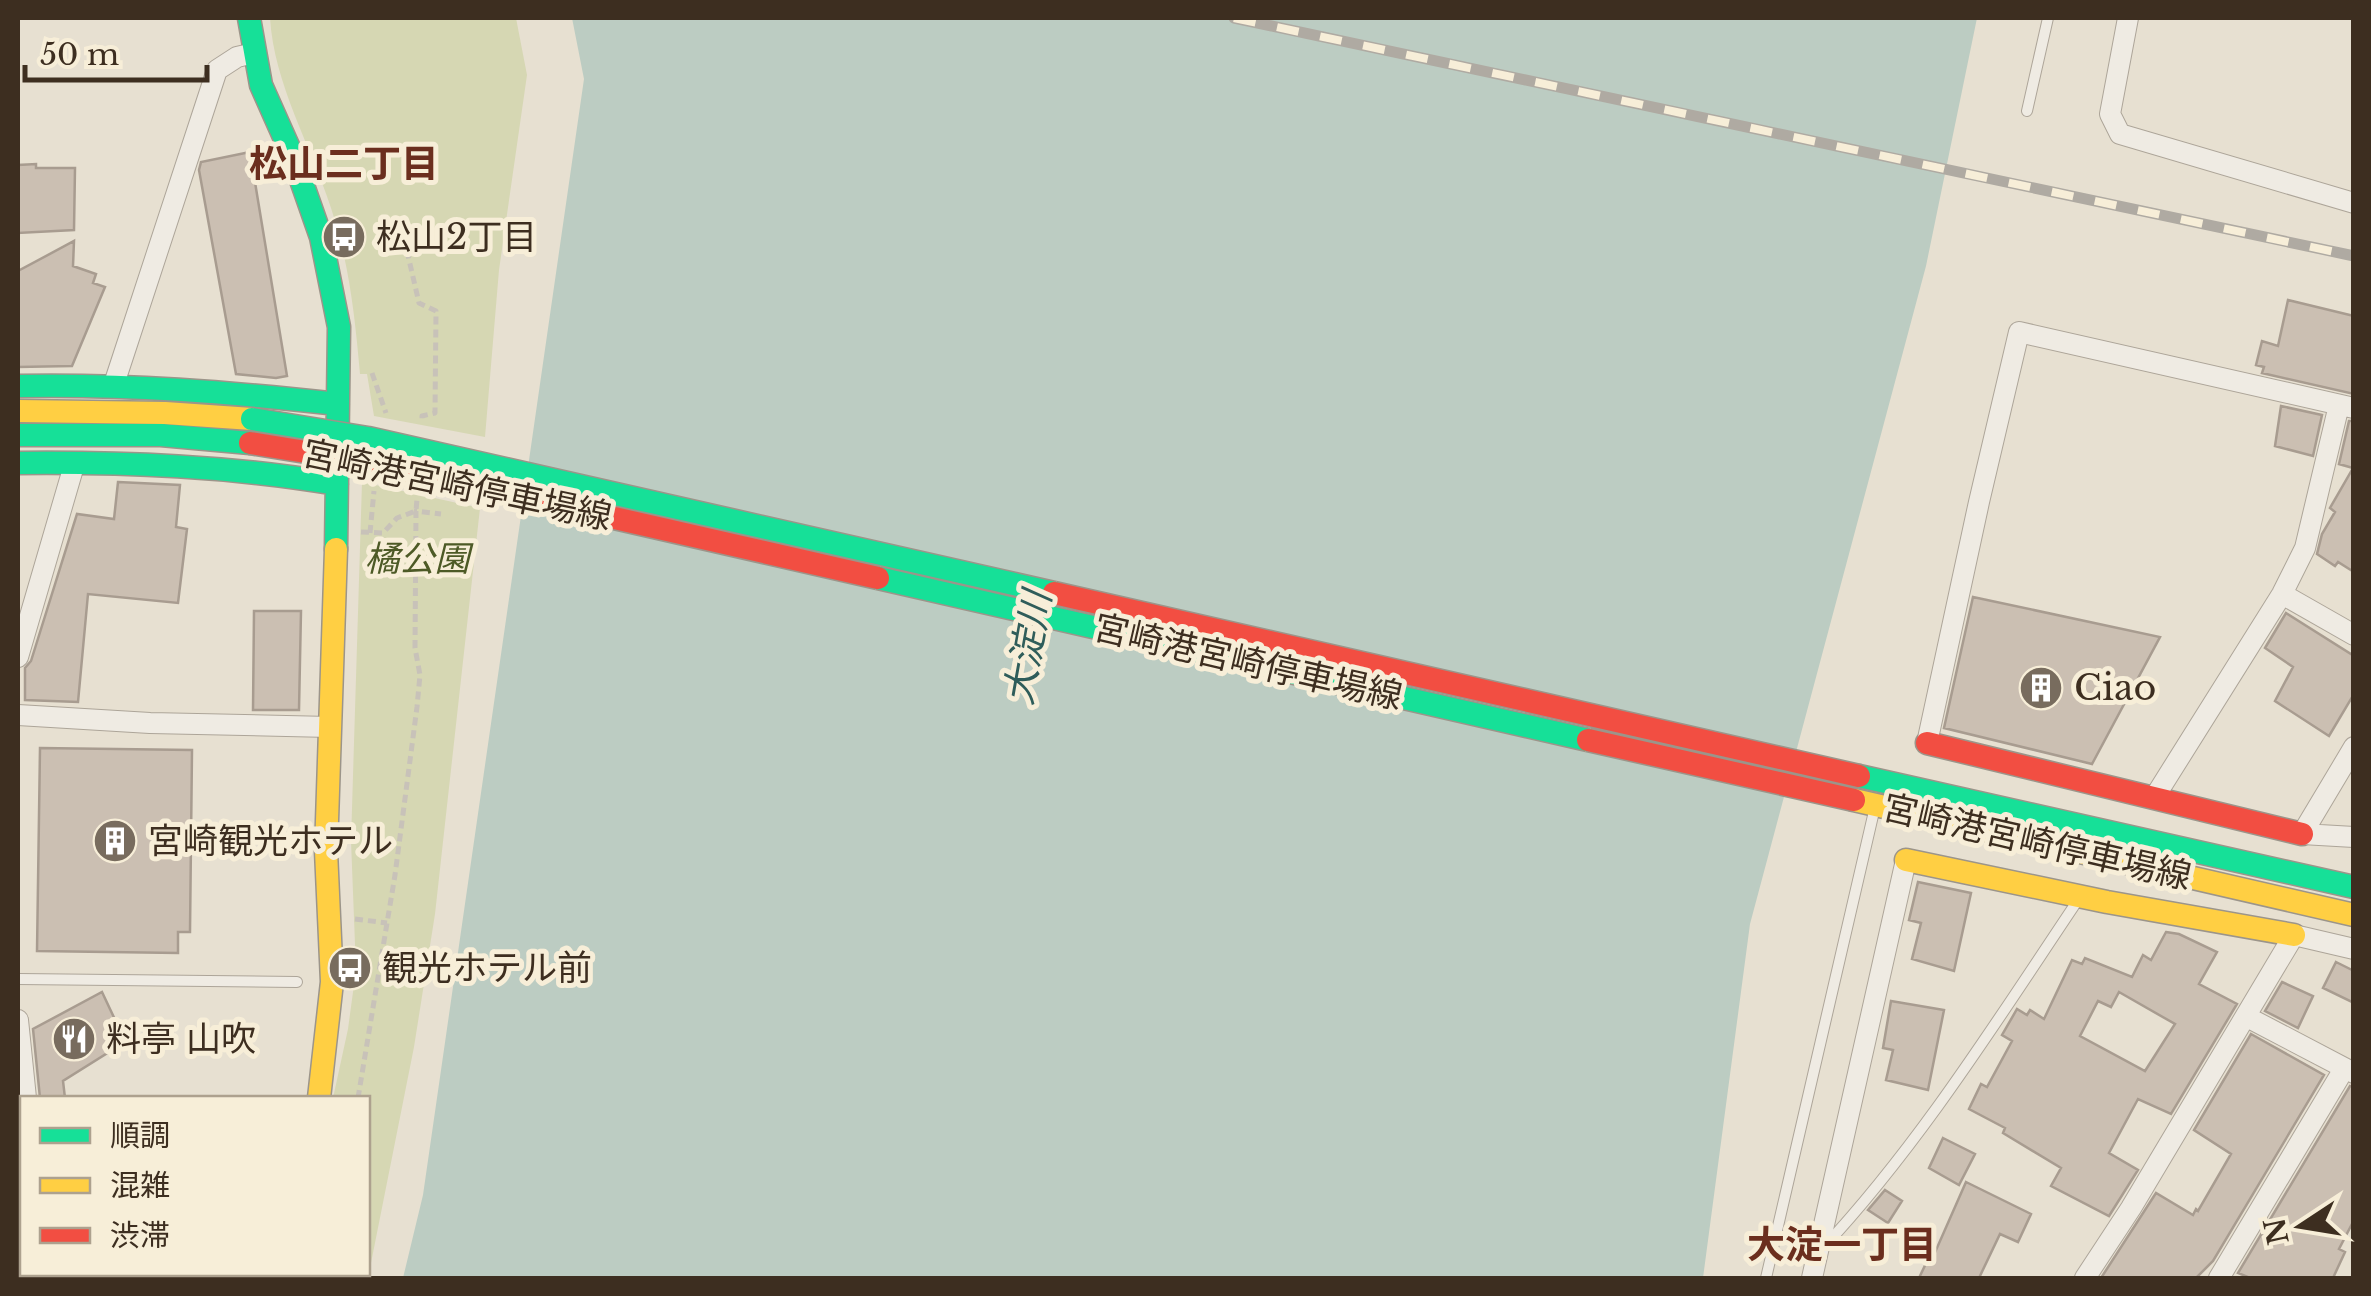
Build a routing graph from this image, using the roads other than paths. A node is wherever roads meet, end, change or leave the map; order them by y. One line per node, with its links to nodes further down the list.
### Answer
1 (2048, 18): 5 (lane)
2 (2128, 18): 6 (street)
3 (246, 19): 4 (main road)
4 (254, 53): 7 (street); 9 (main road)
5 (2028, 111)
6 (2354, 203)
7 (114, 384): 8 (main road); 9 (main road)
8 (18, 386)
9 (338, 404): 16 (main road)
10 (2346, 406): 17 (street); 22 (street)
11 (18, 411): 12 (main road, 宮崎港宮崎停車場線)
12 (163, 424): 13 (main road, 宮崎港宮崎停車場線); 24 (main road, 宮崎港宮崎停車場線, bridge)
13 (18, 434)
14 (75, 462): 15 (main road); 16 (main road); 19 (street)
15 (18, 463)
16 (337, 484): 21 (main road)
17 (2282, 594): 18 (street); 25 (street)
18 (2354, 635)
19 (18, 657)
20 (18, 715): 21 (street)
21 (330, 727): 40 (main road)
22 (1927, 743): 25 (main road)
23 (2354, 747): 26 (street)
24 (1863, 794): 29 (main road, 宮崎港宮崎停車場線); 31 (main road, 宮崎港宮崎停車場線); 42 (lane)
25 (2154, 798): 26 (main road)
26 (2302, 834): 27 (street)
27 (2354, 837)
28 (1906, 860): 30 (main road); 41 (street)
29 (2354, 887)
30 (2081, 896): 32 (main road); 41 (lane)
31 (2354, 914)
32 (2294, 935): 33 (street); 36 (street)
33 (2354, 949)
34 (18, 979): 35 (lane)
35 (297, 982)
36 (2246, 1017): 38 (street); 44 (street)
37 (18, 1020): 39 (street)
38 (2349, 1071): 45 (street)
39 (26, 1096)
40 (318, 1096)
41 (1818, 1253): 43 (street)
42 (1766, 1278)
43 (1812, 1278)
44 (2085, 1278)
45 (2219, 1278)

